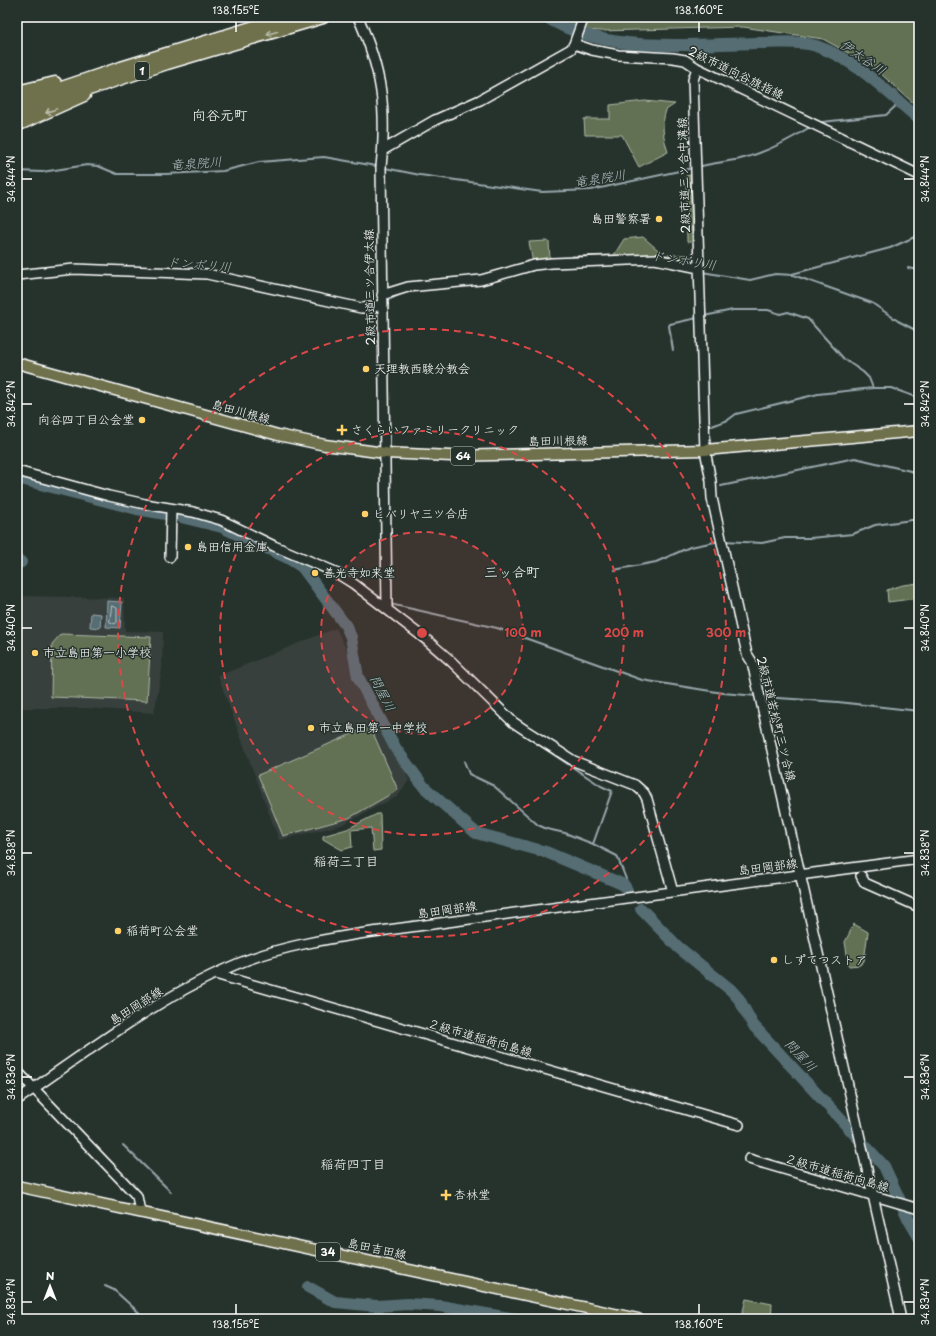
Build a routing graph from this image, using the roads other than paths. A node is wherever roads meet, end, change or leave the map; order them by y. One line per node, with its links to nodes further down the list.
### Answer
1 (287, 17): 6 (highway, 1)
2 (323, 17): 6 (highway, 1, one-way to 6)
3 (358, 17): 13 (street, 2級市道三ツ合伊太線)
4 (583, 20): 5 (street)
5 (575, 42): 7 (street, 2級市道向谷旗指線); 13 (street)
6 (202, 48): 8 (highway, 1); 8 (highway, 1)
7 (697, 68): 14 (street, 2級市道向谷旗指線); 15 (street, 2級市道三ツ合中溝線)
8 (80, 86): 9 (highway); 10 (highway); 11 (highway); 12 (highway, one-way to 12)
9 (17, 92)
10 (17, 103)
11 (17, 113)
12 (17, 125)
13 (383, 150): 17 (street, 2級市道三ツ合伊太線)
14 (919, 175)
15 (699, 268): 17 (street); 20 (street, 2級市道三ツ合中溝線)
16 (17, 275): 17 (street)
17 (382, 300): 21 (street, 2級市道三ツ合伊太線)
18 (17, 363): 21 (main road, 島田川根線 / 64)
19 (919, 431): 20 (main road, 島田川根線 / 64)
20 (705, 450): 21 (main road, 島田川根線 / 64); 27 (street, 2級市道若松町三ツ合線)
21 (385, 452): 25 (street, 2級市道三ツ合伊太線)
22 (17, 472): 23 (street)
23 (171, 510): 24 (street); 25 (street)
24 (170, 557)
25 (387, 608): 29 (street)
26 (919, 859): 27 (street, 島田岡部線)
27 (800, 876): 29 (street, 島田岡部線); 38 (street, 2級市道若松町三ツ合線)
28 (861, 876): 30 (street)
29 (673, 892): 31 (street, 島田岡部線)
30 (919, 907)
31 (215, 974): 33 (street, 島田岡部線); 35 (street, ２級市道稲荷向島線)
32 (17, 1072): 33 (street)
33 (34, 1088): 34 (street, 島田岡部線); 40 (street)
34 (17, 1100)
35 (739, 1125)
36 (749, 1159): 38 (street, ２級市道稲荷向島線)
37 (17, 1186): 40 (main road, 島田吉田線 / 34)
38 (873, 1196): 39 (street, ２級市道稲荷向島線); 42 (street, 2級市道若松町三ツ合線)
39 (919, 1209)
40 (140, 1212): 41 (main road, 島田吉田線 / 34)
41 (638, 1319)
42 (901, 1319)

